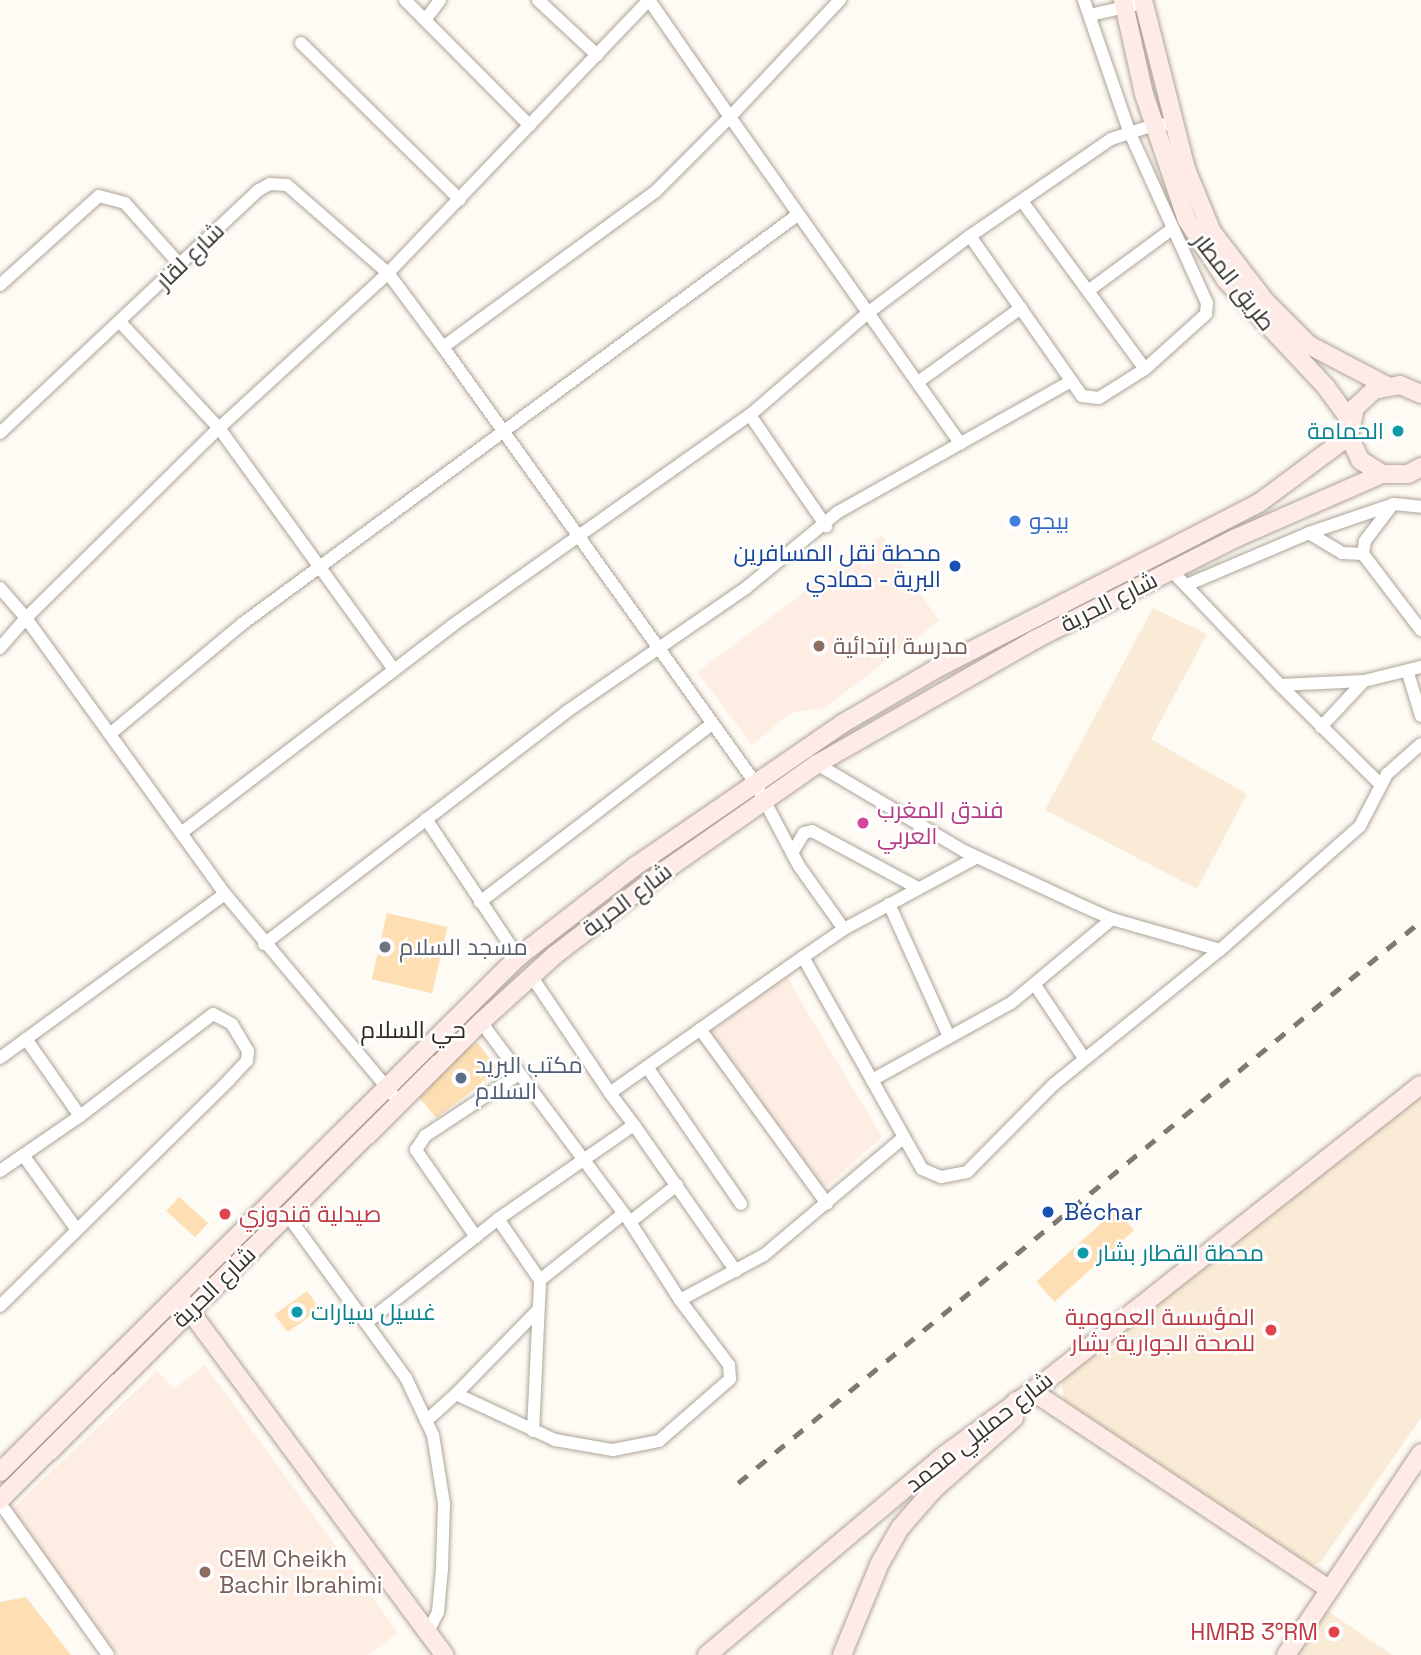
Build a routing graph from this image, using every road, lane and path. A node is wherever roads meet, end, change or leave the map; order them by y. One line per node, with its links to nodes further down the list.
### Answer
1 (405, 0): 10 (street)
2 (440, 0): 10 (street)
3 (538, 0): 12 (street)
4 (648, 0): 12 (street); 13 (street)
5 (840, 0): 13 (street)
6 (1084, 0): 9 (street)
7 (1143, 1): 8 (street); 14 (main road, طريق المطار)
8 (1124, 3): 9 (street); 15 (main road, طريق المطار)
9 (1090, 15): 17 (street)
10 (425, 20): 16 (street)
11 (301, 43): 18 (street)
12 (597, 55): 16 (street)
13 (730, 117): 20 (street); 30 (street)
14 (1174, 124): 15 (street); 34 (main road, طريق المطار)
15 (1154, 125): 17 (street); 38 (main road, طريق المطار)
16 (530, 126): 18 (street)
17 (1129, 131): 19 (street); 21 (street)
18 (460, 201): 24 (street)
19 (1022, 201): 22 (street); 26 (street)
20 (796, 216): 28 (street); 40 (street)
21 (1172, 229): 26 (street); 31 (street)
22 (970, 236): 27 (street); 28 (street)
23 (180, 265): 24 (street, شارع لقار); 25 (street); 29 (street, شارع لقار)
24 (388, 273): 30 (street, شارع لقار); 37 (street)
25 (0, 285)
26 (1088, 291): 31 (street)
27 (1021, 308): 32 (street); 33 (street)
28 (869, 312): 32 (street); 36 (street)
29 (120, 322): 37 (street); 39 (street, شارع لقار)
30 (443, 346): 40 (street, شارع لقار)
31 (1145, 369): 33 (street)
32 (918, 382): 41 (street)
33 (1070, 382): 41 (street)
34 (1387, 386): 35 (main road, طريق المطار); 38 (main road, شارع الحرية)
35 (1421, 394)
36 (750, 415): 47 (street); 49 (street)
37 (219, 428): 51 (street); 55 (street)
38 (1350, 428): 43 (main road, طريق المطار); 70 (main road, شارع الحرية)
39 (0, 433)
40 (506, 433): 49 (street, شارع لقار); 51 (street)
41 (961, 444): 47 (street)
42 (1421, 467): 43 (main road, شارع الحرية)
43 (1389, 475): 44 (main road); 52 (main road, شارع الحرية)
44 (1421, 483)
45 (1394, 504): 46 (street); 48 (street); 50 (street)
46 (1421, 507)
47 (826, 526): 58 (street)
48 (1309, 533): 50 (street); 53 (street)
49 (579, 537): 58 (street, شارع لقار); 60 (street)
50 (1363, 554): 56 (street)
51 (321, 568): 60 (street); 67 (street)
52 (1171, 570): 53 (street); 69 (main road, شارع الحرية)
53 (1189, 584): 63 (street)
54 (0, 588): 55 (street)
55 (26, 618): 57 (street); 67 (street)
56 (1421, 630)
57 (0, 648)
58 (655, 649): 65 (street, شارع لقار); 73 (street)
59 (1421, 667): 61 (street)
60 (394, 670): 74 (street)
61 (1408, 673): 62 (street); 64 (street)
62 (1364, 681): 63 (street); 66 (street)
63 (1280, 685): 66 (street)
64 (1421, 716)
65 (711, 726): 70 (street, شارع لقار); 79 (street)
66 (1321, 727): 71 (street)
67 (110, 734): 74 (street)
68 (1421, 744): 71 (street)
69 (817, 764): 72 (main road, شارع الحرية); 76 (street)
70 (754, 781): 72 (street, شارع لقار); 85 (main road, شارع الحرية)
71 (1381, 785): 84 (street)
72 (765, 802): 75 (street, شارع لقار); 87 (main road, شارع الحرية)
73 (426, 819): 79 (street); 83 (street)
74 (181, 833): 78 (street)
75 (792, 853): 77 (street); 82 (street, شارع لقار)
76 (977, 857): 77 (street); 81 (street)
77 (918, 888): 80 (street)
78 (225, 894): 83 (street); 92 (street)
79 (481, 902): 85 (street)
80 (889, 904): 82 (street); 91 (street)
81 (1112, 919): 84 (street); 88 (street)
82 (844, 929): 86 (street)
83 (264, 944): 98 (street)
84 (1220, 950): 94 (street)
85 (518, 957): 98 (main road, شارع الحرية)
86 (803, 957): 90 (street); 97 (street)
87 (532, 977): 89 (main road, شارع الحرية); 100 (street)
88 (1035, 985): 91 (street); 94 (street)
89 (481, 1021): 96 (street); 101 (main road, شارع الحرية)
90 (700, 1029): 95 (street); 110 (street)
91 (949, 1037): 97 (street)
92 (26, 1039): 93 (street); 102 (street)
93 (0, 1058)
94 (1084, 1058): 104 (street)
95 (647, 1067): 100 (street); 109 (street)
96 (519, 1074): 106 (street); 115 (street)
97 (872, 1080): 104 (street)
98 (386, 1084): 101 (street); 118 (main road, شارع الحرية)
99 (1421, 1084): 124 (main road, شارع حمليلي محمد)
100 (610, 1093): 103 (street)
101 (399, 1102): 111 (main road, شارع الحرية)
102 (80, 1116): 105 (street); 114 (street)
103 (634, 1125): 106 (street); 108 (street)
104 (903, 1138): 110 (street)
105 (23, 1155): 107 (street); 114 (street)
106 (583, 1158): 112 (street); 113 (street)
107 (0, 1171)
108 (677, 1185): 112 (street); 116 (street)
109 (741, 1204)
110 (827, 1204): 116 (street)
111 (288, 1216): 121 (main road, شارع الحرية); 123 (street)
112 (626, 1218): 117 (street); 119 (street)
113 (498, 1219): 115 (street); 117 (street)
114 (77, 1230): 120 (street)
115 (476, 1237): 123 (street)
116 (736, 1271): 119 (street)
117 (540, 1280): 122 (street)
118 (177, 1294): 121 (main road); 130 (main road, شارع الحرية)
119 (680, 1300): 128 (street)
120 (0, 1306)
121 (189, 1310): 131 (main road, شارع الحرية); 133 (main road)
122 (538, 1310): 125 (street); 128 (street)
123 (366, 1324): 127 (street)
124 (1032, 1391): 126 (main road, شارع حمليلي محمد); 132 (main road)
125 (457, 1394): 127 (street); 128 (street)
126 (1016, 1401): 136 (main road, شارع حمليلي محمد); 137 (main road)
127 (426, 1421): 133 (street)
128 (533, 1431)
129 (1421, 1452): 132 (main road)
130 (0, 1472)
131 (0, 1502): 134 (street)
132 (1330, 1590): 138 (main road)
133 (427, 1634): 135 (main road)
134 (108, 1655)
135 (444, 1655)
136 (707, 1655)
137 (842, 1655)
138 (1286, 1655)

